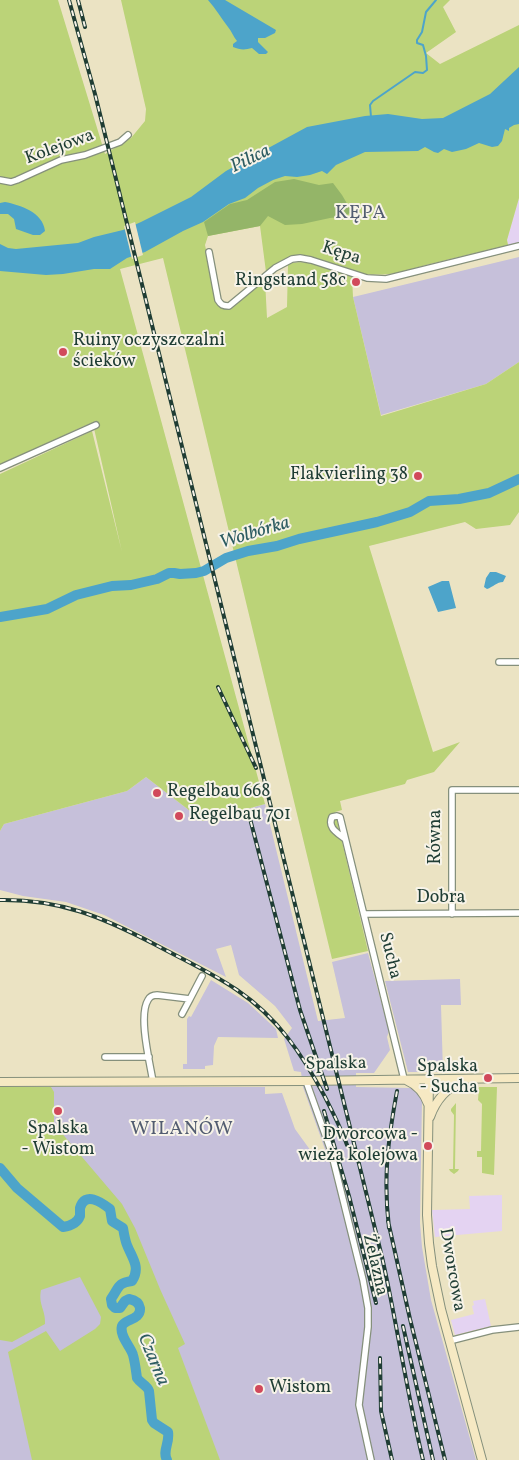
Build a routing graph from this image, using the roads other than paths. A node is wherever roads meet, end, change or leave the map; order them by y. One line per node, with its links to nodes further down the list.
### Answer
1 (128, 135): 2 (street, Kolejowa)
2 (0, 180)
3 (519, 246): 4 (street, Kępa)
4 (210, 252)
5 (96, 425): 6 (street)
6 (0, 468)
7 (499, 662): 8 (street)
8 (519, 662)
9 (519, 790): 12 (street, Równa)
10 (345, 840): 11 (street, Sucha)
11 (364, 914): 12 (street, Dobra); 22 (street, Sucha)
12 (452, 914): 13 (street, Dobra)
13 (519, 914)
14 (202, 976): 15 (street)
15 (190, 999): 16 (street); 18 (street)
16 (182, 1014)
17 (105, 1057): 18 (street)
18 (149, 1057): 25 (street)
19 (469, 1078): 20 (street, Spalska); 21 (street, Spalska); 27 (street)
20 (519, 1078)
21 (429, 1079): 22 (street, Spalska); 26 (street, Dworcowa)
22 (404, 1080): 23 (street, Spalska); 26 (street)
23 (306, 1081): 25 (street, Spalska); 30 (street, Żelazna)
24 (0, 1082): 25 (street, Spalska)
25 (153, 1082)
26 (429, 1108): 27 (street, Dworcowa)
27 (428, 1124): 29 (street, Dworcowa)
28 (519, 1328): 29 (street)
29 (449, 1341): 31 (street, Dworcowa)
30 (371, 1460)
31 (482, 1460)

